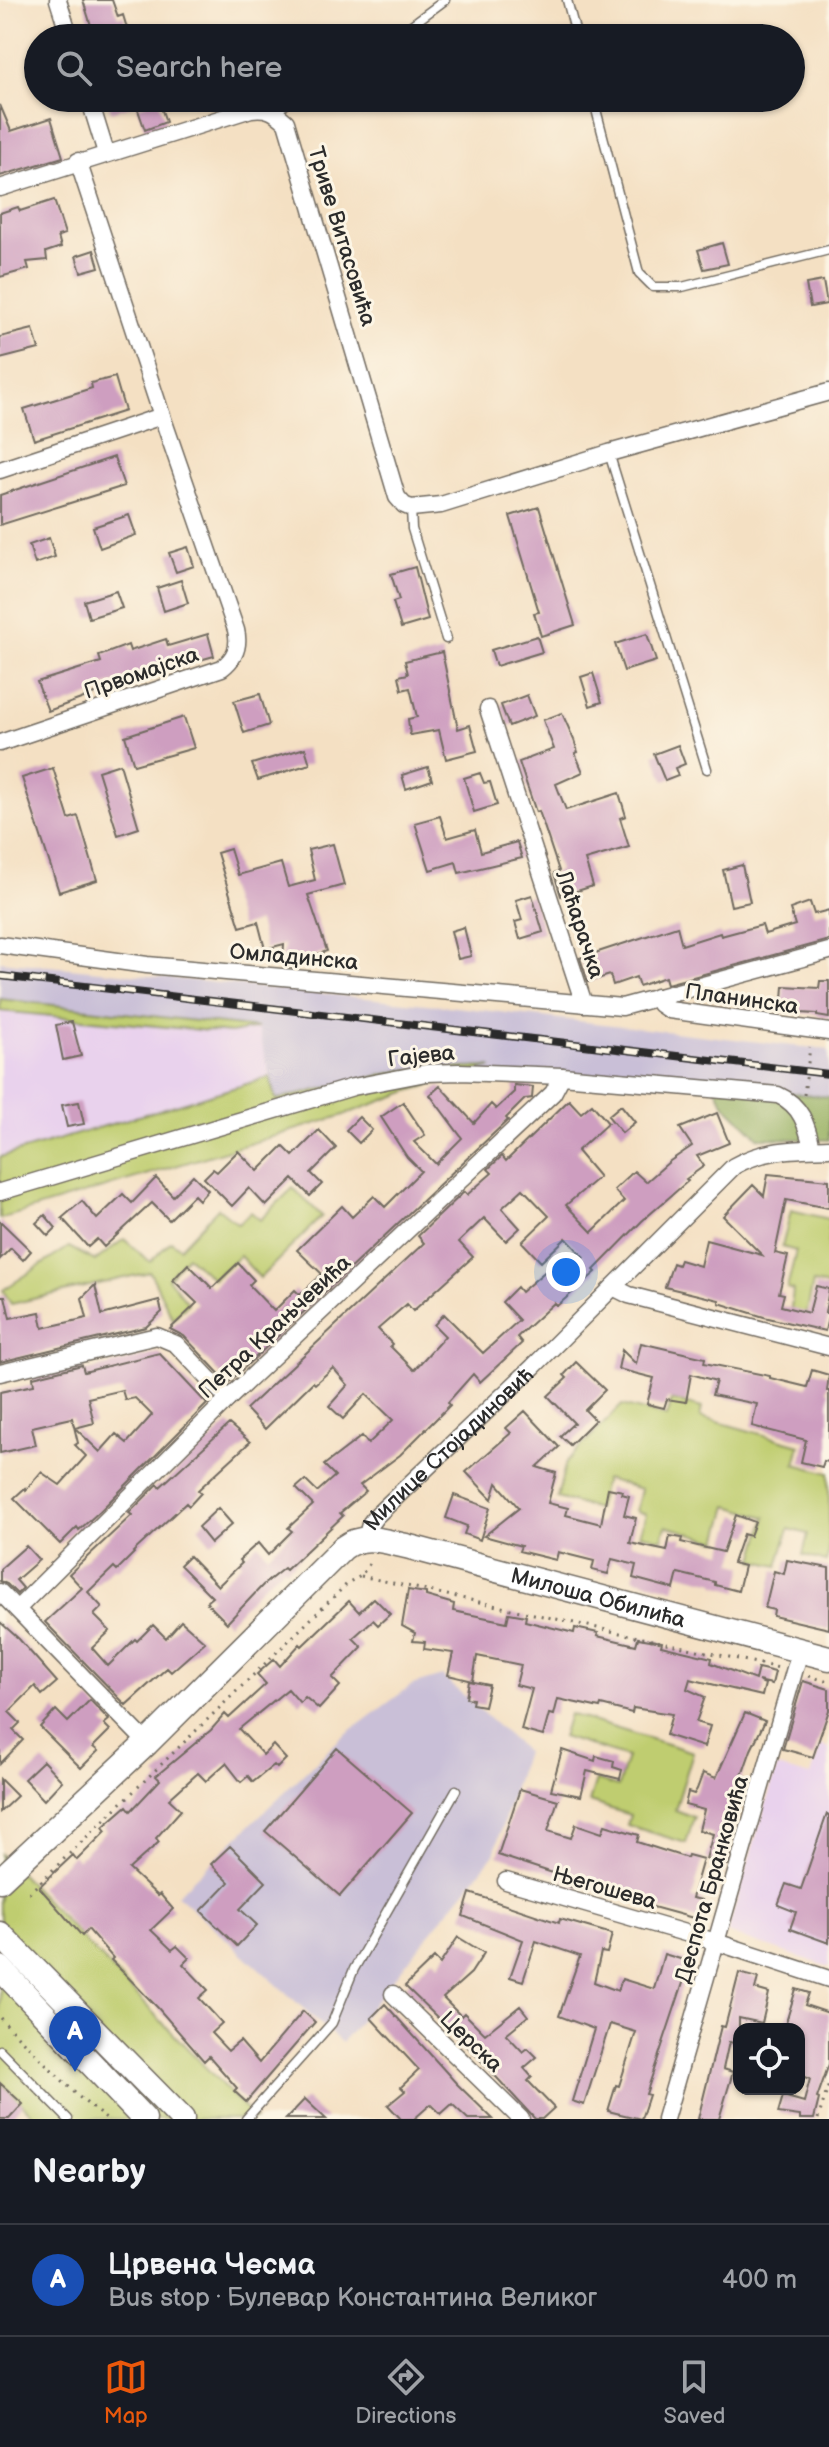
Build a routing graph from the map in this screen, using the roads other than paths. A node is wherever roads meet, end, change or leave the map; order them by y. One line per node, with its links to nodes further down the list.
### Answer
1 (58, 0): 4 (street)
2 (445, 0): 5 (lane)
3 (567, 0): 6 (lane)
4 (66, 24)
5 (413, 24)
6 (573, 24)
7 (93, 112): 11 (street)
8 (241, 112): 11 (street)
9 (276, 112): 19 (street, Триве Витасовића)
10 (597, 112): 14 (lane)
11 (106, 153): 12 (street)
12 (78, 161): 13 (street); 16 (street, Првомајска)
13 (0, 188)
14 (829, 250)
15 (829, 392): 17 (street)
16 (162, 416): 18 (street); 22 (street, Првомајска)
17 (609, 453): 19 (street); 23 (lane)
18 (0, 470)
19 (411, 508): 20 (lane)
20 (446, 639)
21 (488, 709): 27 (street, Лаћарачка)
22 (0, 743)
23 (707, 769)
24 (0, 945): 27 (street, Омладинска)
25 (829, 951): 26 (street, Лаћарачка)
26 (656, 997): 27 (street, Лаћарачка); 28 (street, Планинска)
27 (584, 1004)
28 (821, 1031)
29 (562, 1076): 30 (street, Гајева); 32 (street, Гајева); 36 (street, Петра Крањчевића)
30 (812, 1148): 31 (street); 33 (street, Милице Стојадиновић)
31 (829, 1148)
32 (0, 1192)
33 (613, 1287): 34 (street); 37 (street, Милице Стојадиновић)
34 (829, 1347)
35 (0, 1373): 36 (street)
36 (228, 1399): 39 (street, Петра Крањчевића)
37 (366, 1539): 41 (street, Милоша Обилића); 42 (street, Милице Стојадиновић)
38 (0, 1592): 39 (street)
39 (17, 1609): 42 (street)
40 (829, 1658): 41 (street, Милоша Обилића)
41 (797, 1661): 47 (street, Деспота Бранковића)
42 (147, 1743): 44 (street, Милице Стојадиновић)
43 (456, 1790): 55 (lane)
44 (0, 1880)
45 (506, 1881): 47 (street, Његошева)
46 (0, 1934): 54 (street)
47 (716, 1942): 49 (street, Његошева); 57 (street, Деспота Бранковића)
48 (0, 1968): 53 (street)
49 (829, 1979)
50 (393, 1994): 56 (street, Церска)
51 (0, 2050): 52 (lane)
52 (68, 2119)
53 (144, 2119)
54 (182, 2119)
55 (246, 2119)
56 (521, 2119)
57 (665, 2119)

